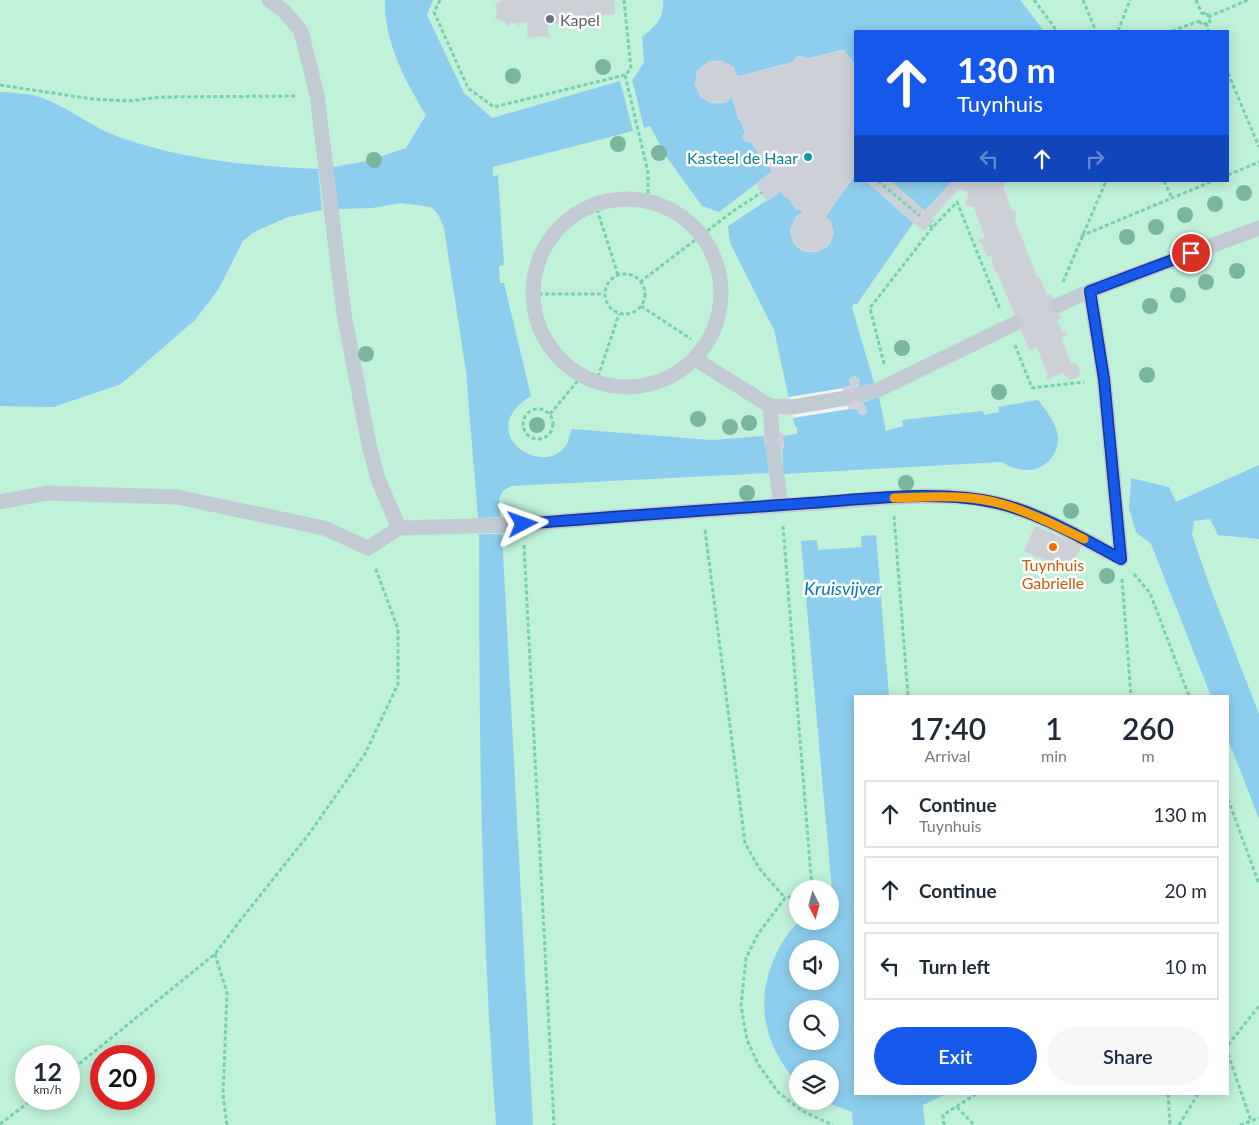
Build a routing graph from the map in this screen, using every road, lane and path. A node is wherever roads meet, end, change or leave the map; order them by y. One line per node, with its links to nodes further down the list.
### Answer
1 (269, 0): 21 (lane)
2 (440, 0): 18 (path)
3 (624, 0): 18 (path)
4 (1034, 0): 13 (path)
5 (1083, 0): 14 (path)
6 (1130, 0): 15 (path)
7 (1196, 0): 9 (path)
8 (1248, 0): 10 (path)
9 (1202, 14): 10 (path); 11 (path)
10 (1208, 17): 12 (path)
11 (1200, 21): 12 (path); 16 (path)
12 (1206, 23): 17 (path)
13 (1056, 30)
14 (1096, 30)
15 (1118, 30)
16 (1175, 30)
17 (1210, 30)
18 (625, 75): 31 (path)
19 (1229, 75): 22 (path)
20 (0, 85): 21 (path)
21 (317, 95): 59 (lane)
22 (1259, 147)
23 (1259, 162): 24 (path)
24 (1229, 175)
25 (879, 182): 33 (path)
26 (1106, 182): 36 (path)
27 (1164, 182): 30 (path)
28 (1210, 182): 30 (path)
29 (762, 192): 35 (path)
30 (1172, 198): 36 (path)
31 (648, 200): 32 (lane); 35 (lane)
32 (595, 203): 37 (path); 40 (lane)
33 (920, 216)
34 (1259, 228): 39 (lane)
35 (702, 234): 38 (path); 46 (lane)
36 (1081, 236): 43 (path)
37 (618, 275): 38 (path); 41 (path)
38 (640, 282): 42 (path)
39 (1090, 291): 43 (lane); 48 (lane)
40 (532, 294): 41 (path); 47 (lane)
41 (604, 294): 44 (path)
42 (641, 306): 44 (path); 46 (path)
43 (1056, 306)
44 (619, 314): 49 (path)
45 (1012, 325): 48 (path); 50 (lane); 50 (path)
46 (700, 353): 49 (lane); 51 (lane)
47 (582, 377): 49 (lane); 52 (path)
48 (1104, 379): 61 (lane)
49 (596, 383)
50 (884, 387): 51 (lane)
51 (770, 406): 54 (lane)
52 (550, 414): 52 (path)
53 (0, 502): 60 (lane)
54 (781, 505): 55 (lane); 61 (lane); 66 (path)
55 (703, 510): 57 (lane); 69 (path)
56 (894, 518): 62 (path)
57 (523, 524): 84 (path)
58 (506, 526): 59 (lane)
59 (399, 528): 60 (lane)
60 (368, 548): 70 (path)
61 (1121, 559): 63 (path); 64 (path)
62 (908, 695)
63 (1131, 695)
64 (1189, 695)
65 (1229, 803): 67 (path)
66 (811, 880)
67 (1259, 884)
68 (789, 897): 69 (path)
69 (785, 898): 85 (path)
70 (216, 954): 74 (path); 83 (path)
71 (1259, 1006): 72 (path)
72 (1229, 1044)
73 (1229, 1057): 81 (path)
74 (80, 1063)
75 (975, 1095): 78 (path)
76 (1168, 1095): 88 (path)
77 (1197, 1095): 89 (path)
78 (957, 1108): 86 (path); 87 (path)
79 (18, 1110): 82 (path)
80 (1259, 1118): 81 (path)
81 (1251, 1121): 90 (path)
82 (0, 1124)
83 (227, 1125)
84 (554, 1125)
85 (833, 1125)
86 (944, 1125)
87 (974, 1125)
88 (1170, 1125)
89 (1179, 1125)
90 (1240, 1125)

